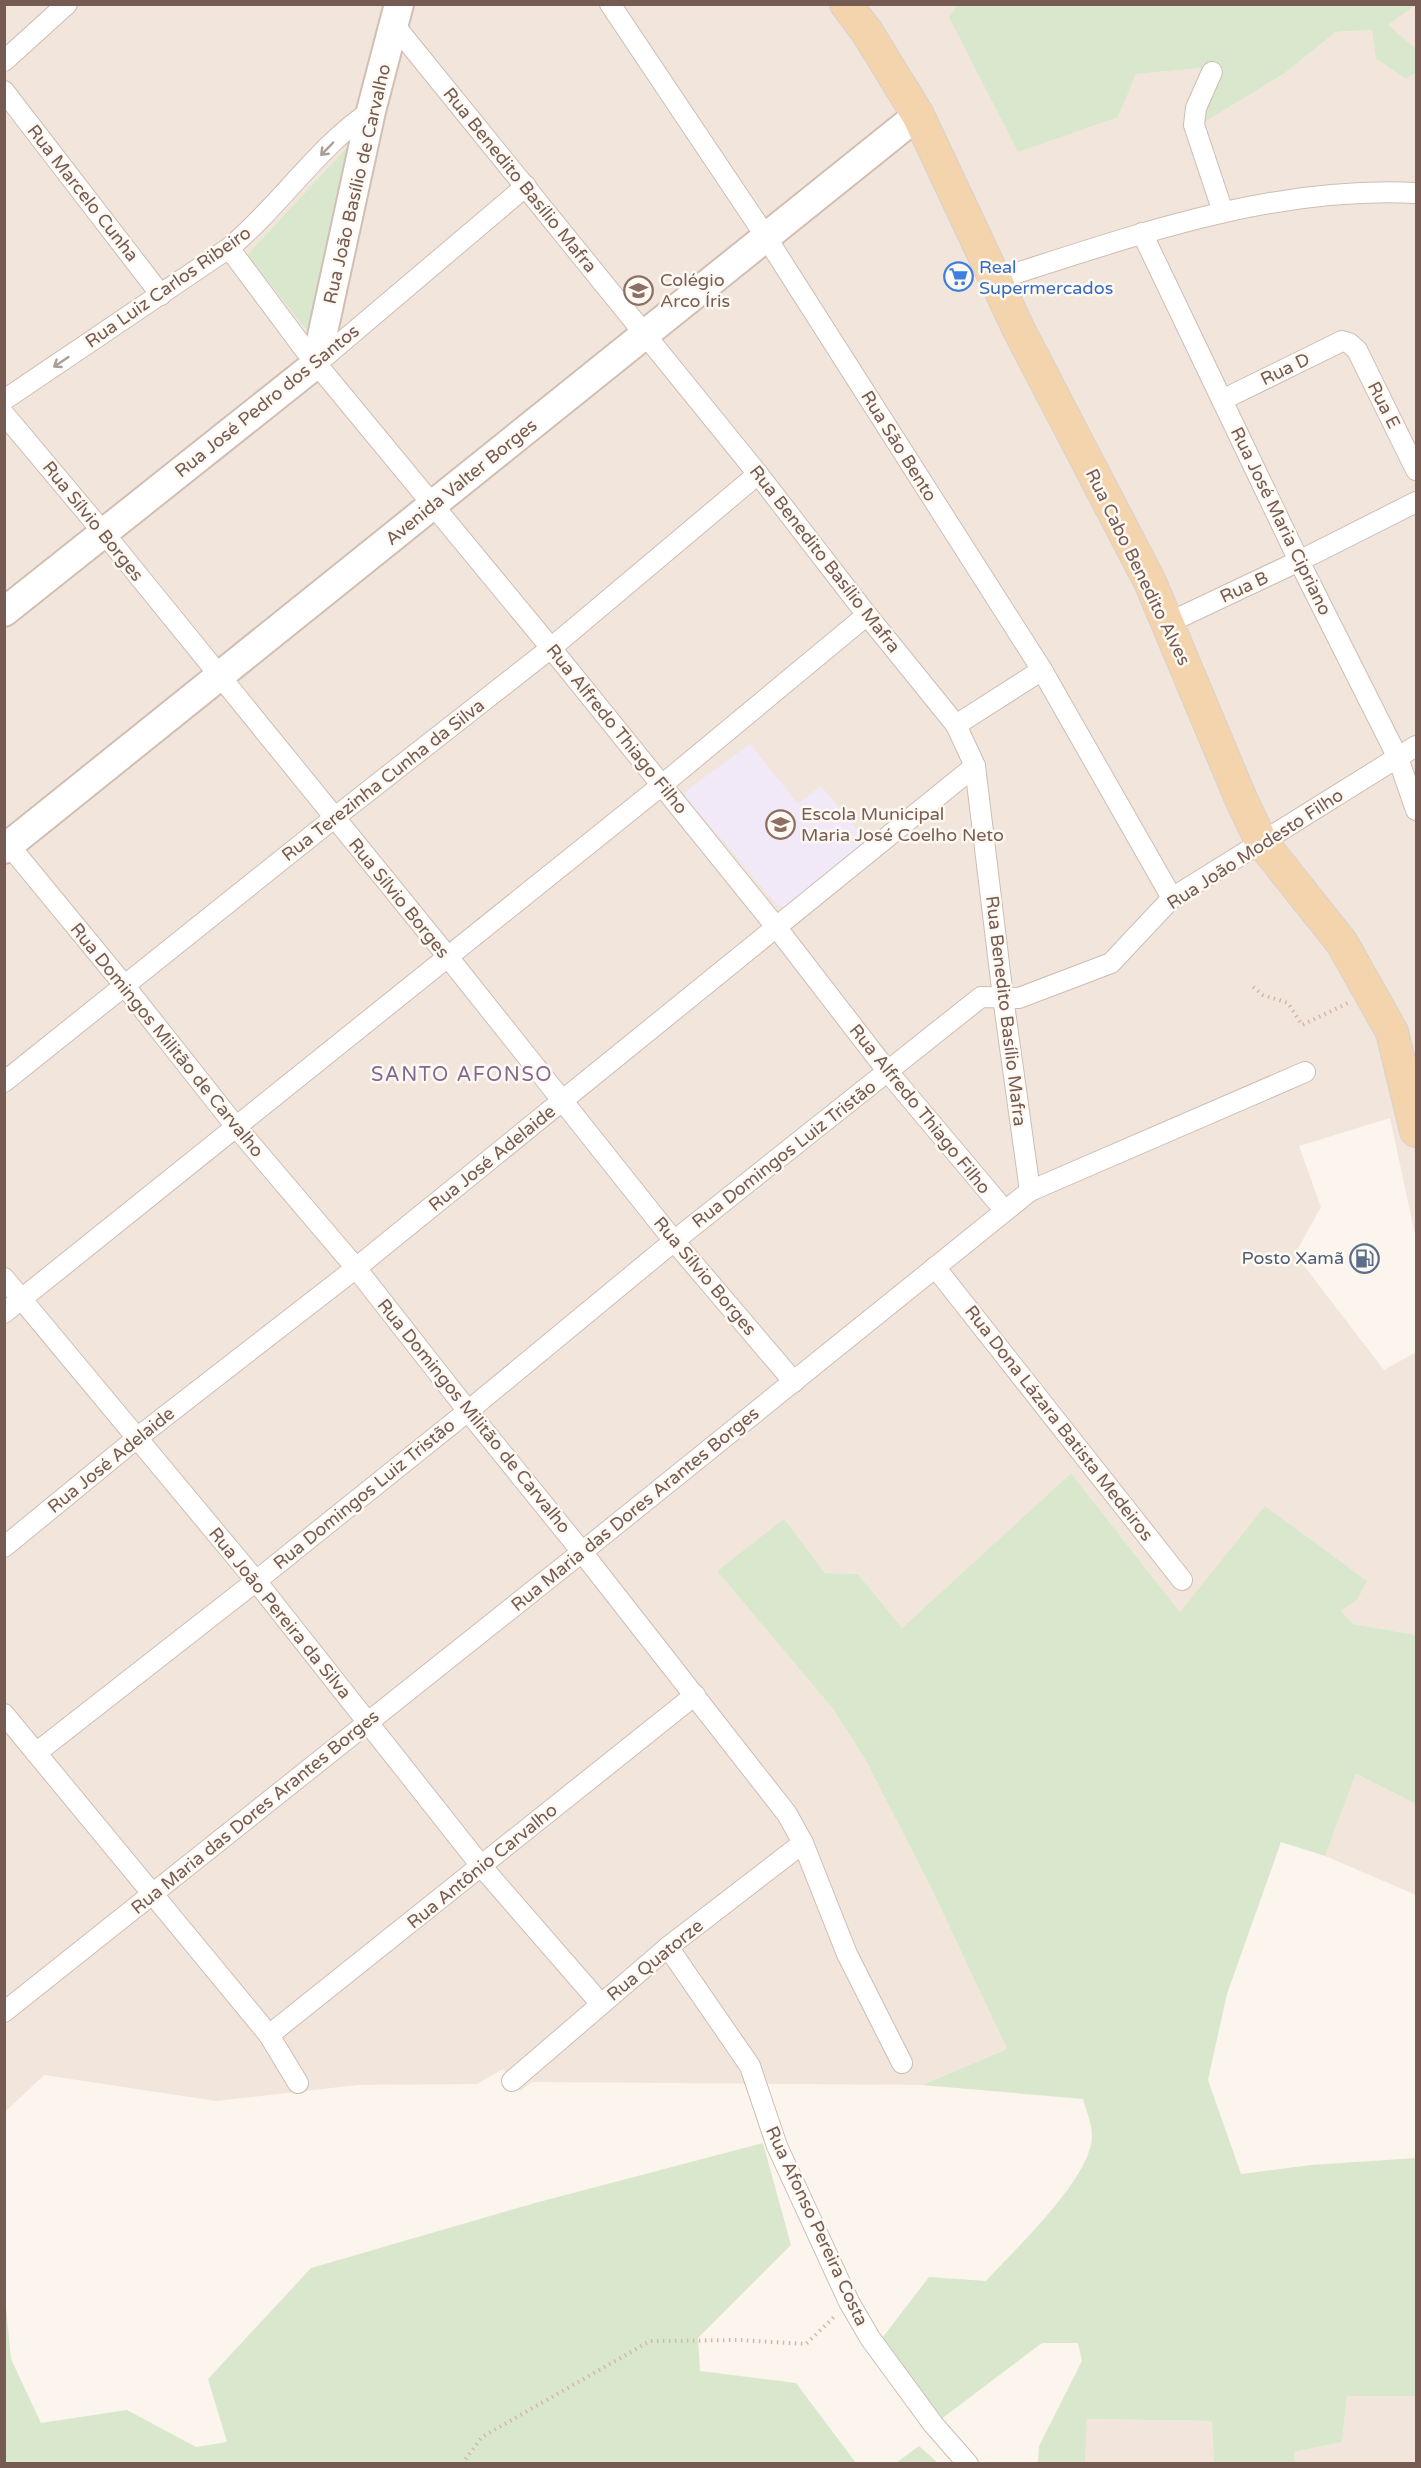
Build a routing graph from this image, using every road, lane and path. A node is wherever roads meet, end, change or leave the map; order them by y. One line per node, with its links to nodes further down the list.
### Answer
1 (67, 4): 5 (street)
2 (610, 4): 14 (street, Rua São Bento)
3 (846, 4): 9 (main road, Rua Cabo Benedito Alves)
4 (397, 15): 8 (street, Rua João Basílio de Carvalho); 10 (street, Rua Benedito Basílio Mafra)
5 (4, 61)
6 (1212, 72): 12 (street)
7 (4, 91): 17 (street, Rua Marcelo Cunha)
8 (371, 111): 15 (street, Rua Luiz Carlos Ribeiro, one-way to 15); 20 (street, Rua João Basílio de Carvalho)
9 (918, 115): 14 (street, Avenida Valter Borges); 16 (main road, Rua Cabo Benedito Alves)
10 (526, 186): 18 (street, Rua Benedito Basílio Mafra); 20 (street, Rua José Pedro dos Santos)
11 (1416, 193): 12 (street)
12 (1223, 212): 13 (street)
13 (1142, 233): 16 (street); 22 (street, Rua José Maria Cipriano)
14 (766, 237): 18 (street, Avenida Valter Borges); 34 (street, Rua São Bento)
15 (229, 248): 17 (street, Rua Luiz Carlos Ribeiro); 20 (street, Rua Alfredo Thiago Filho)
16 (995, 280): 32 (main road, Rua Cabo Benedito Alves)
17 (161, 295): 21 (street, Rua Luiz Carlos Ribeiro, one-way to 21)
18 (644, 335): 25 (street, Rua Benedito Basílio Mafra); 27 (street, Avenida Valter Borges)
19 (1349, 343): 22 (street, Rua D); 24 (street, Rua E)
20 (316, 364): 27 (street, Rua Alfredo Thiago Filho); 28 (street, Rua José Pedro dos Santos)
21 (4, 400)
22 (1222, 400): 29 (street, Rua José Maria Cipriano)
23 (4, 414): 28 (street, Rua Sílvio Borges)
24 (1416, 470)
25 (758, 474): 31 (street, Rua Benedito Basílio Mafra); 33 (street, Rua Terezinha Cunha da Silva)
26 (1416, 502): 29 (street, Rua B)
27 (434, 504): 33 (street, Rua Alfredo Thiago Filho); 35 (street, Avenida Valter Borges)
28 (103, 532): 30 (street, Rua José Pedro dos Santos); 35 (street, Rua Sílvio Borges)
29 (1299, 561): 32 (street, Rua B); 38 (street, Rua José Maria Cipriano)
30 (4, 612)
31 (867, 615): 36 (street, Rua Benedito Basílio Mafra); 40 (street)
32 (1168, 623): 43 (main road, Rua Cabo Benedito Alves)
33 (551, 648): 40 (street, Rua Alfredo Thiago Filho); 42 (street, Rua Terezinha Cunha da Silva)
34 (1042, 670): 36 (street); 45 (street, Rua São Bento)
35 (218, 675): 42 (street, Rua Sílvio Borges); 44 (street, Avenida Valter Borges)
36 (956, 725): 39 (street, Rua Benedito Basílio Mafra)
37 (1416, 746): 38 (street, Rua João Modesto Filho)
38 (1398, 758): 41 (street, Rua José Maria Cipriano); 43 (street, Rua João Modesto Filho)
39 (975, 766): 46 (street, Rua José Adelaide); 51 (street, Rua Benedito Basílio Mafra)
40 (662, 785): 46 (street, Rua Alfredo Thiago Filho); 47 (street)
41 (1416, 810)
42 (334, 818): 47 (street, Rua Sílvio Borges); 48 (street, Rua Terezinha Cunha da Silva)
43 (1261, 841): 45 (street, Rua João Modesto Filho); 50 (main road, Rua Cabo Benedito Alves)
44 (6, 844): 48 (street, Rua Domingos Militão de Carvalho)
45 (1172, 898): 51 (street, Rua João Modesto Filho)
46 (777, 928): 52 (street, Rua Alfredo Thiago Filho); 55 (street, Rua José Adelaide)
47 (448, 957): 55 (street, Rua Sílvio Borges); 56 (street)
48 (124, 985): 54 (street, Rua Terezinha Cunha da Silva); 56 (street, Rua Domingos Militão de Carvalho)
49 (1253, 987): 50 (path)
50 (1370, 993): 57 (main road, Rua Cabo Benedito Alves)
51 (1003, 996): 52 (street, Rua Domingos Luiz Tristão); 58 (street, Rua Benedito Basílio Mafra)
52 (888, 1072): 59 (street, Rua Alfredo Thiago Filho); 60 (street, Rua Domingos Luiz Tristão)
53 (1305, 1072): 58 (street, Rua Maria das Dores Arantes Borges)
54 (4, 1082)
55 (562, 1101): 60 (street, Rua Sílvio Borges); 62 (street, Rua José Adelaide)
56 (237, 1128): 62 (street, Rua Domingos Militão de Carvalho); 64 (street)
57 (1416, 1131)
58 (1030, 1191): 59 (street, Rua Maria das Dores Arantes Borges)
59 (1005, 1211): 61 (street, Rua Maria das Dores Arantes Borges)
60 (674, 1241): 66 (street, Rua Sílvio Borges); 67 (street, Rua Domingos Luiz Tristão)
61 (935, 1267): 66 (street, Rua Maria das Dores Arantes Borges); 71 (street, Rua Dona Lázara Batista Medeiros)
62 (356, 1268): 67 (street, Rua Domingos Militão de Carvalho); 68 (street, Rua José Adelaide)
63 (4, 1278): 64 (street, Rua João Pereira da Silva)
64 (21, 1299): 65 (street); 68 (street, Rua João Pereira da Silva)
65 (4, 1313)
66 (794, 1382): 70 (street, Rua Maria das Dores Arantes Borges)
67 (468, 1411): 70 (street, Rua Domingos Militão de Carvalho); 72 (street, Rua Domingos Luiz Tristão)
68 (137, 1438): 69 (street, Rua José Adelaide); 72 (street, Rua João Pereira da Silva)
69 (4, 1546)
70 (582, 1552): 73 (street, Rua Domingos Militão de Carvalho); 75 (street, Rua Maria das Dores Arantes Borges)
71 (1182, 1580)
72 (256, 1581): 75 (street, Rua João Pereira da Silva); 76 (street, Rua Domingos Luiz Tristão)
73 (694, 1695): 77 (street, Rua Domingos Militão de Carvalho); 78 (street, Rua Antônio Carvalho)
74 (4, 1714): 76 (street)
75 (367, 1723): 78 (street, Rua João Pereira da Silva); 79 (street, Rua Maria das Dores Arantes Borges)
76 (36, 1753): 79 (street)
77 (802, 1843): 80 (street, Rua Quatorze); 84 (street, Rua Domingos Militão de Carvalho)
78 (482, 1867): 81 (street, Rua João Pereira da Silva); 83 (street, Rua Antônio Carvalho)
79 (152, 1895): 82 (street, Rua Maria das Dores Arantes Borges); 83 (street)
80 (668, 1947): 81 (street, Rua Quatorze); 87 (street, Rua Afonso Pereira Costa)
81 (601, 2004): 85 (street, Rua Quatorze)
82 (4, 2012)
83 (269, 2035): 86 (street)
84 (902, 2063)
85 (512, 2081)
86 (298, 2083)
87 (849, 2302): 88 (path); 89 (street, Rua Afonso Pereira Costa)
88 (462, 2463)
89 (968, 2463)

